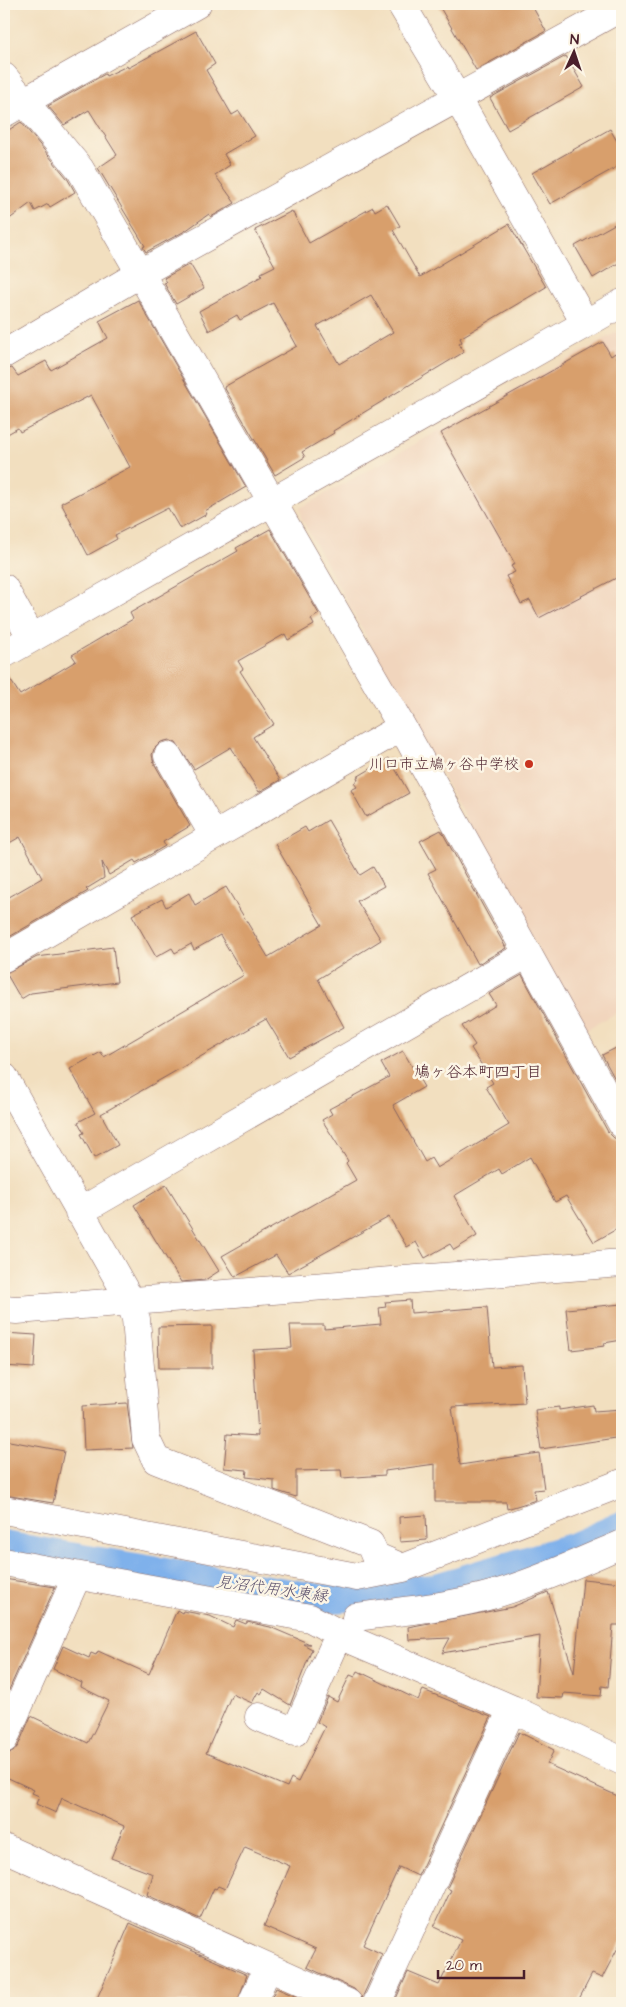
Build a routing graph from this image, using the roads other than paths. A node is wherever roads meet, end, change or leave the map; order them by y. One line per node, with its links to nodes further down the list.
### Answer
1 (197, 4): 6 (street)
2 (401, 4): 5 (street)
3 (622, 6): 5 (street)
4 (4, 76): 6 (street)
5 (458, 99): 7 (street); 9 (street)
6 (14, 107): 7 (street)
7 (141, 273): 10 (street); 11 (street)
8 (622, 303): 9 (street)
9 (585, 323): 11 (street)
10 (4, 354)
11 (273, 502): 13 (street); 15 (street)
12 (4, 588): 13 (street)
13 (30, 637): 14 (street)
14 (4, 654)
15 (402, 727): 17 (street); 18 (street)
16 (168, 756): 17 (street)
17 (214, 836): 19 (street)
18 (527, 954): 21 (street); 22 (street)
19 (4, 958)
20 (4, 1077): 22 (street)
21 (622, 1124)
22 (79, 1212): 24 (street)
23 (622, 1263): 24 (street)
24 (130, 1300): 25 (street); 30 (street)
25 (4, 1308)
26 (622, 1483): 30 (street)
27 (4, 1510): 32 (street)
28 (622, 1544): 33 (street)
29 (4, 1562): 31 (street)
30 (403, 1568): 32 (street)
31 (77, 1576): 33 (street); 36 (street)
32 (358, 1577): 33 (street)
33 (348, 1630): 34 (street); 35 (street)
34 (512, 1709): 37 (street); 42 (street)
35 (259, 1717)
36 (4, 1739)
37 (622, 1761)
38 (4, 1848): 39 (street)
39 (268, 1968): 40 (street); 41 (street)
40 (252, 2003)
41 (348, 2003)
42 (377, 2003)

